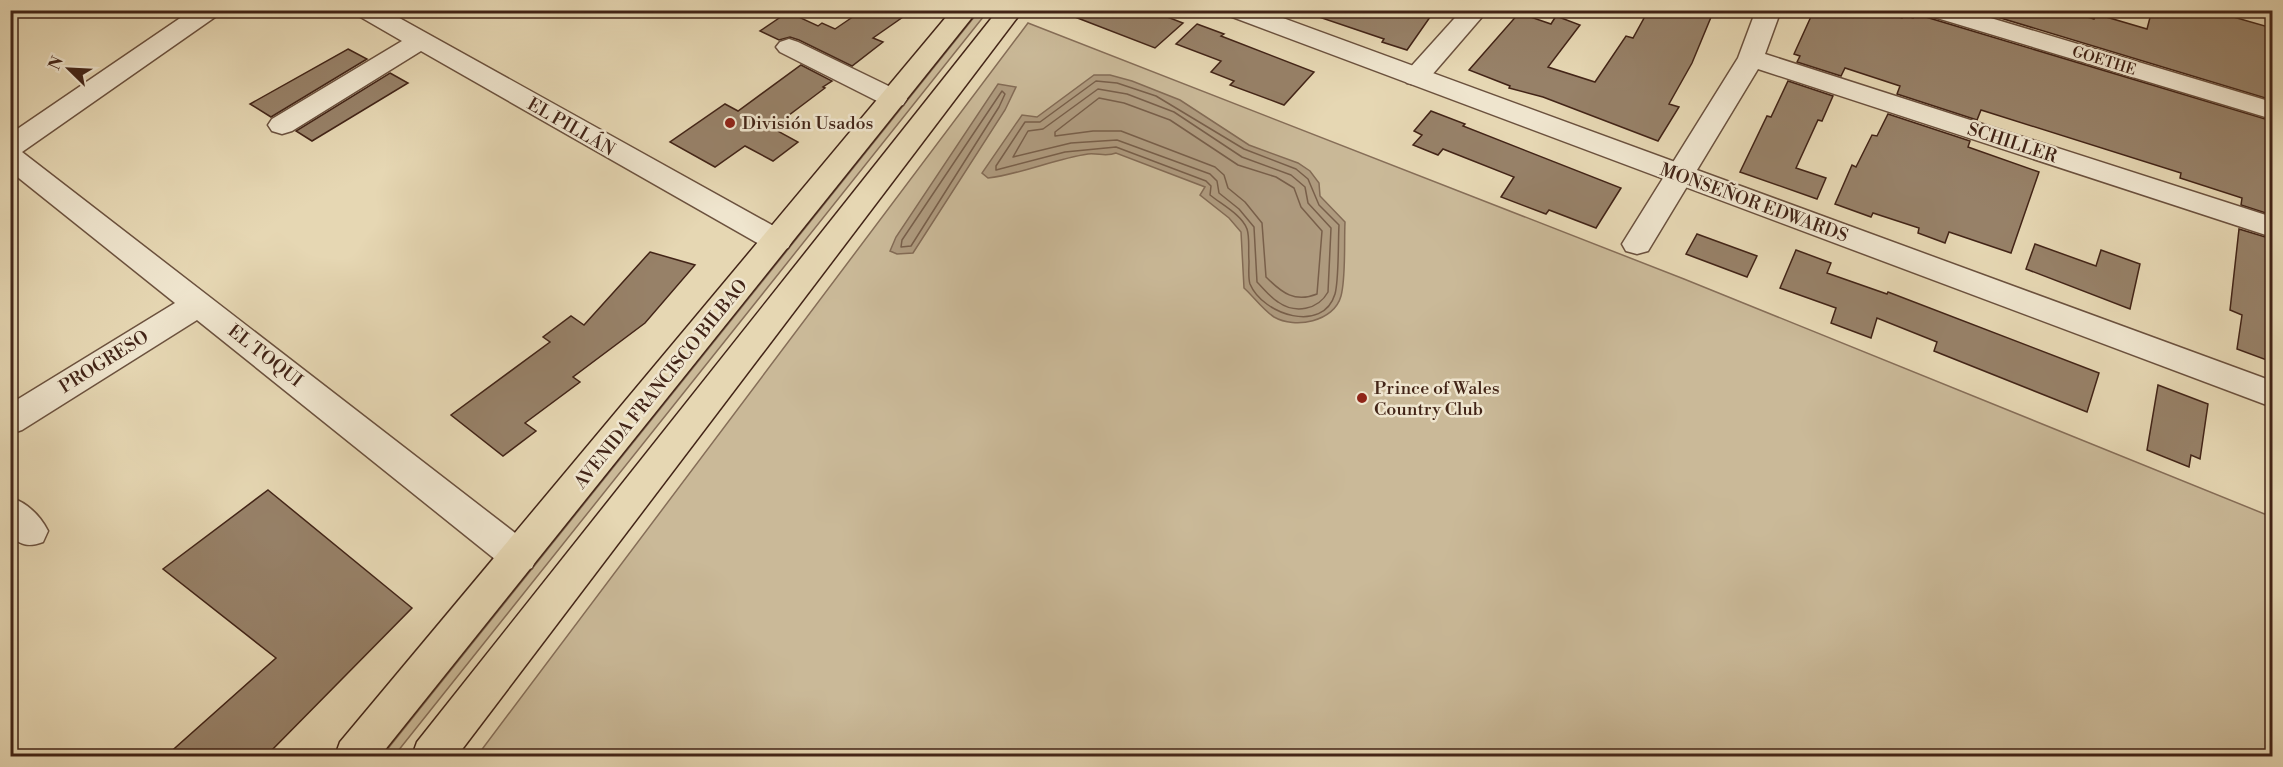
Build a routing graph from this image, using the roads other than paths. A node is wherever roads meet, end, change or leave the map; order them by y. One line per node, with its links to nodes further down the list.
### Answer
1 (209, 10): 18 (street)
2 (366, 10): 11 (street, EL PILLÁN)
3 (966, 10): 15 (main road, AVENIDA FRANCISCO BILBAO)
4 (1011, 10): 29 (main road)
5 (1236, 10): 14 (street, MONSEÑOR EDWARDS)
6 (1476, 10): 14 (street)
7 (1769, 10): 13 (street)
8 (1936, 10): 16 (street, GOETHE)
9 (2267, 10): 10 (street)
10 (2272, 12)
11 (420, 41): 17 (street); 22 (street, EL PILLÁN)
12 (789, 47): 15 (street)
13 (1751, 58): 20 (street); 21 (street, SCHILLER)
14 (1416, 77): 20 (street, MONSEÑOR EDWARDS)
15 (894, 99): 22 (main road, AVENIDA FRANCISCO BILBAO)
16 (2272, 111)
17 (282, 125)
18 (10, 147)
19 (10, 156): 24 (street, EL TOQUI)
20 (1680, 176): 23 (street); 25 (street, MONSEÑOR EDWARDS)
21 (2272, 227)
22 (777, 242): 27 (main road, AVENIDA FRANCISCO BILBAO)
23 (1637, 244)
24 (198, 304): 26 (street, PROGRESO); 27 (street, EL TOQUI)
25 (2272, 394)
26 (10, 420)
27 (519, 557): 28 (main road, AVENIDA FRANCISCO BILBAO)
28 (355, 756)
29 (432, 756)

